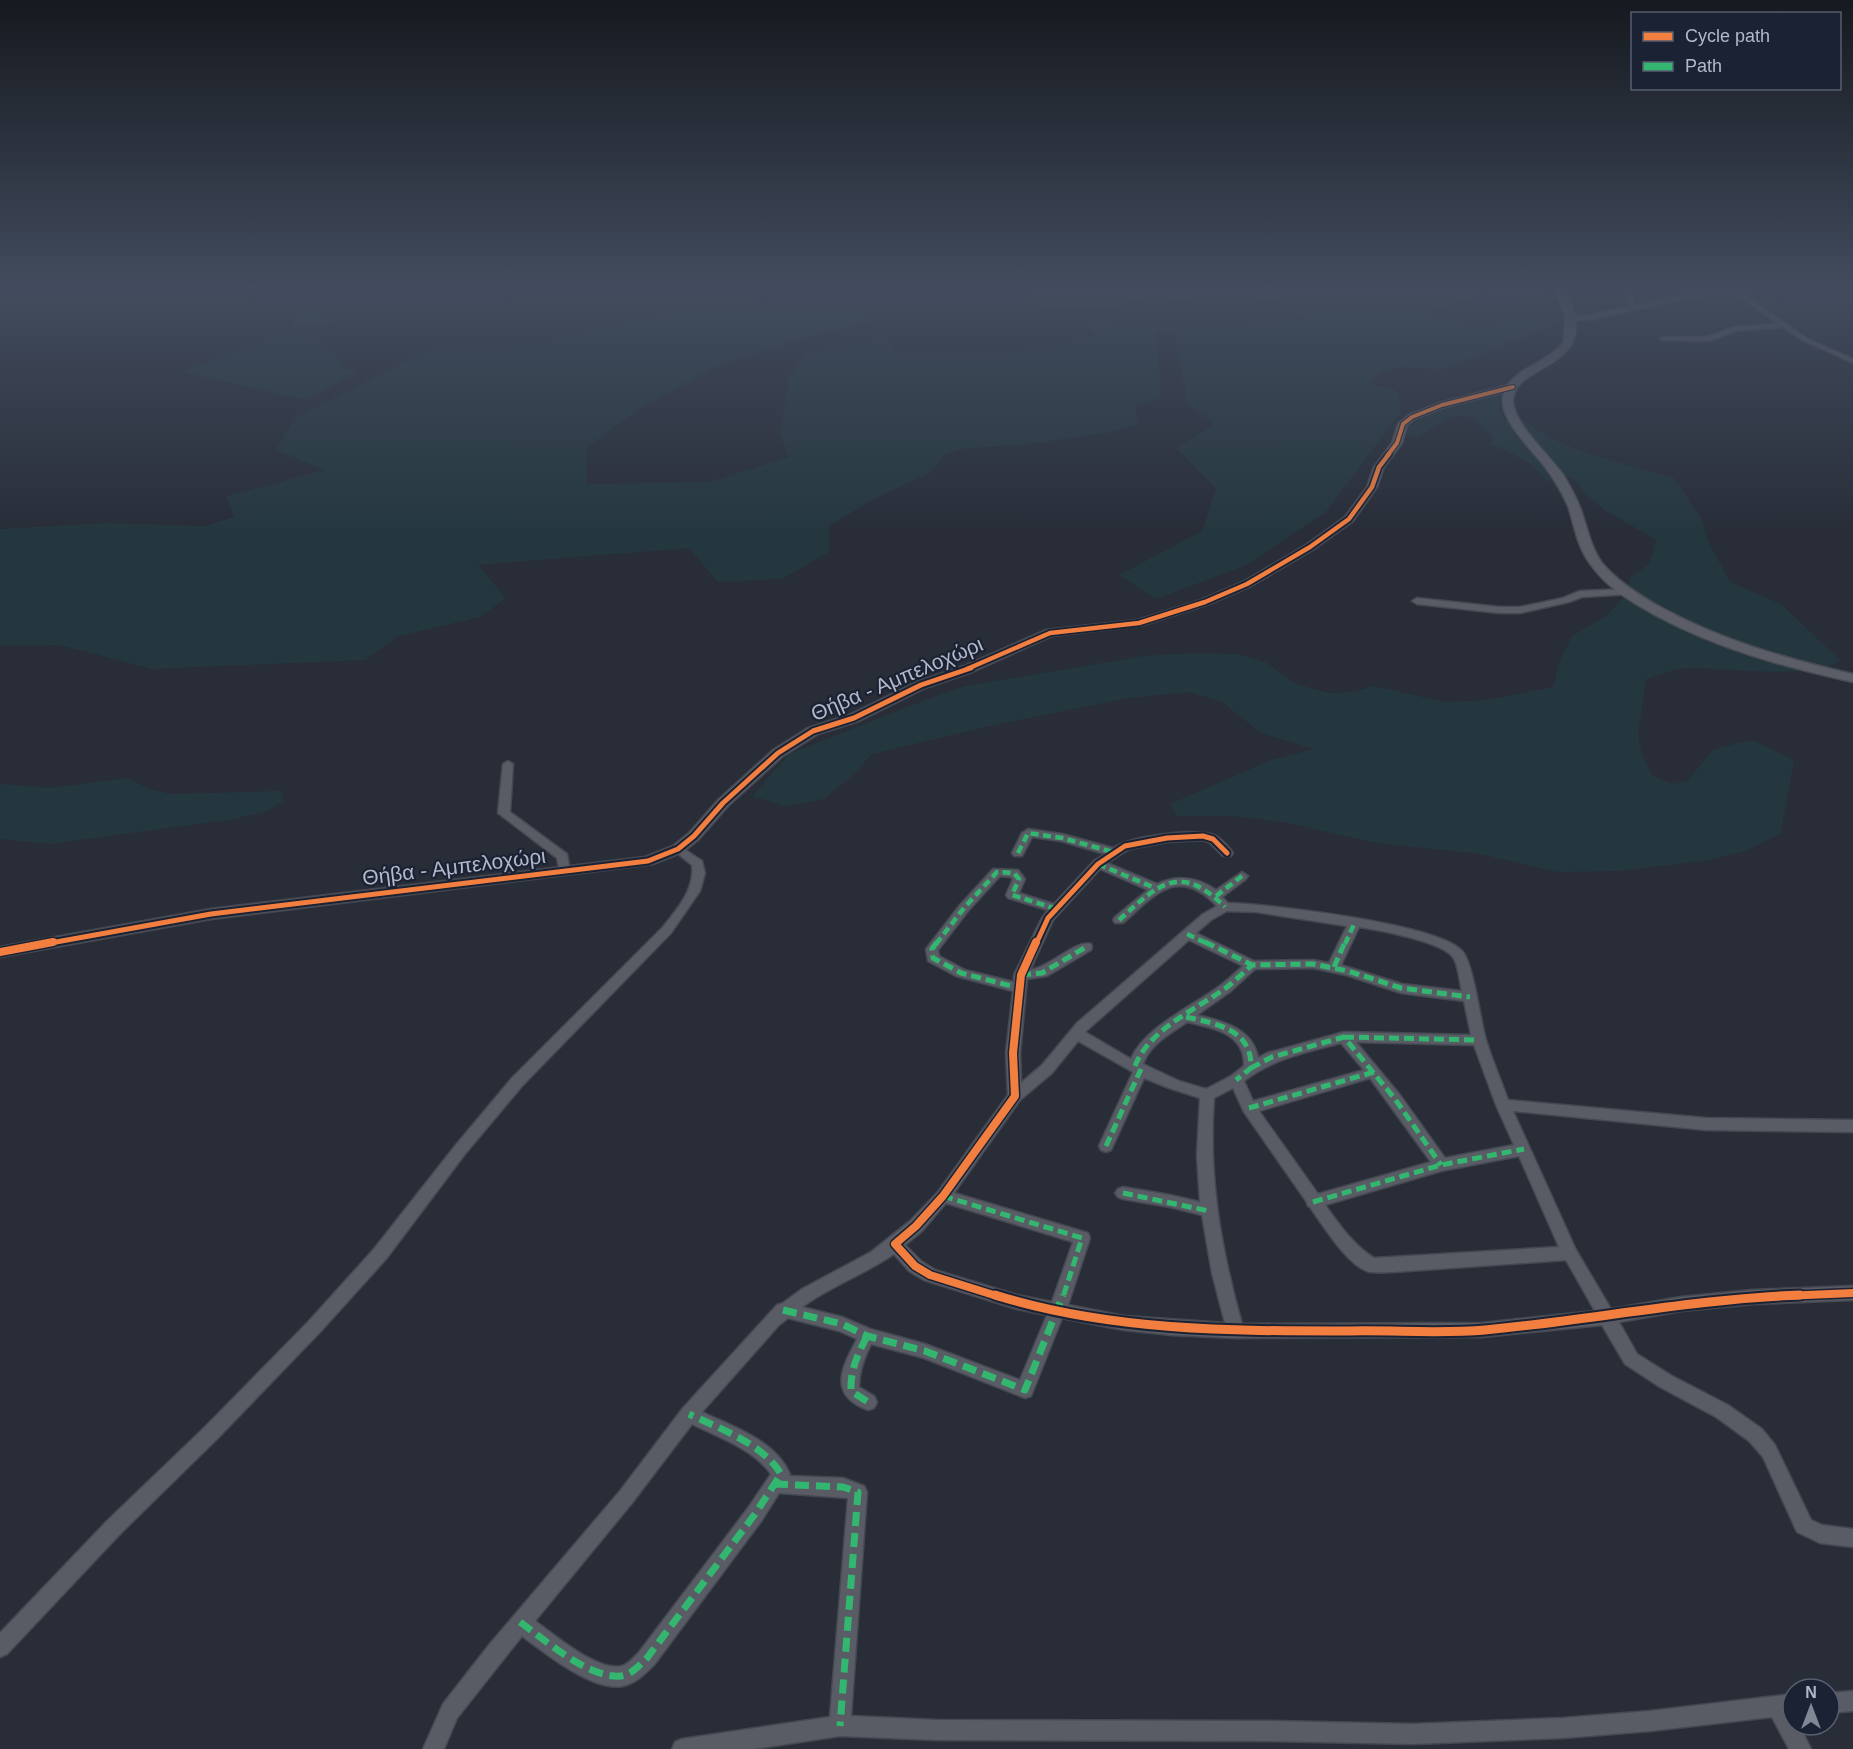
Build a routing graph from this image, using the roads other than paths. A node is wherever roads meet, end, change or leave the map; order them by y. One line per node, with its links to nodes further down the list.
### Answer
1 (1532, 371): 2 (main road)
2 (1513, 387): 3 (main road); 9 (street, Θήβα - Αμπελοχώρι)
3 (1608, 578): 4 (main road); 5 (street)
4 (1628, 592): 5 (street); 7 (main road)
5 (1590, 593): 6 (street)
6 (1417, 601)
7 (1853, 678)
8 (508, 764): 14 (street)
9 (678, 849): 14 (street, Θήβα - Αμπελοχώρι); 61 (street)
10 (1113, 852): 11 (street); 12 (street); 13 (street)
11 (1227, 853)
12 (1018, 854)
13 (1098, 864): 16 (street); 18 (street)
14 (564, 871): 23 (street, Θήβα - Αμπελοχώρι)
15 (1242, 876): 17 (street)
16 (1155, 888): 17 (street); 19 (street)
17 (1220, 902): 20 (street); 21 (street)
18 (1057, 909): 26 (street); 26 (street)
19 (1119, 920)
20 (1355, 922): 25 (street); 27 (street)
21 (1187, 934): 24 (street); 29 (street)
22 (1086, 948): 26 (street)
23 (0, 952)
24 (1252, 966): 25 (street); 28 (street)
25 (1334, 967): 27 (street)
26 (1020, 981): 37 (street)
27 (1470, 997): 31 (street)
28 (1186, 1017): 32 (street); 33 (street)
29 (1076, 1033): 32 (street); 37 (street)
30 (1344, 1037): 31 (street); 33 (street); 34 (street)
31 (1479, 1040): 38 (street)
32 (1138, 1067): 36 (street); 41 (street)
33 (1251, 1068): 35 (street)
34 (1374, 1072): 39 (street); 43 (street)
35 (1236, 1080): 36 (street); 39 (street)
36 (1207, 1095): 47 (street)
37 (1015, 1096): 45 (street)
38 (1503, 1105): 40 (street); 42 (street)
39 (1249, 1108): 46 (street)
40 (1853, 1126)
41 (1106, 1146)
42 (1524, 1149): 43 (street); 49 (street)
43 (1441, 1166): 46 (street)
44 (1123, 1193): 47 (street)
45 (943, 1196): 48 (street); 51 (street)
46 (1313, 1202): 49 (street)
47 (1209, 1211): 54 (street)
48 (895, 1244): 51 (street); 52 (street)
49 (1570, 1252): 53 (street)
50 (1853, 1293): 53 (street)
51 (1056, 1309): 54 (street); 55 (street)
52 (783, 1310): 55 (street); 57 (street)
53 (1606, 1317): 54 (street); 59 (street)
54 (1236, 1330)
55 (867, 1336): 56 (street)
56 (868, 1402)
57 (689, 1414): 58 (street); 60 (street)
58 (774, 1484): 60 (street); 63 (street)
59 (1853, 1538)
60 (519, 1622): 64 (street)
61 (0, 1647)
62 (1781, 1705): 63 (street)
63 (840, 1726): 65 (street)
64 (433, 1749)
65 (682, 1749)

